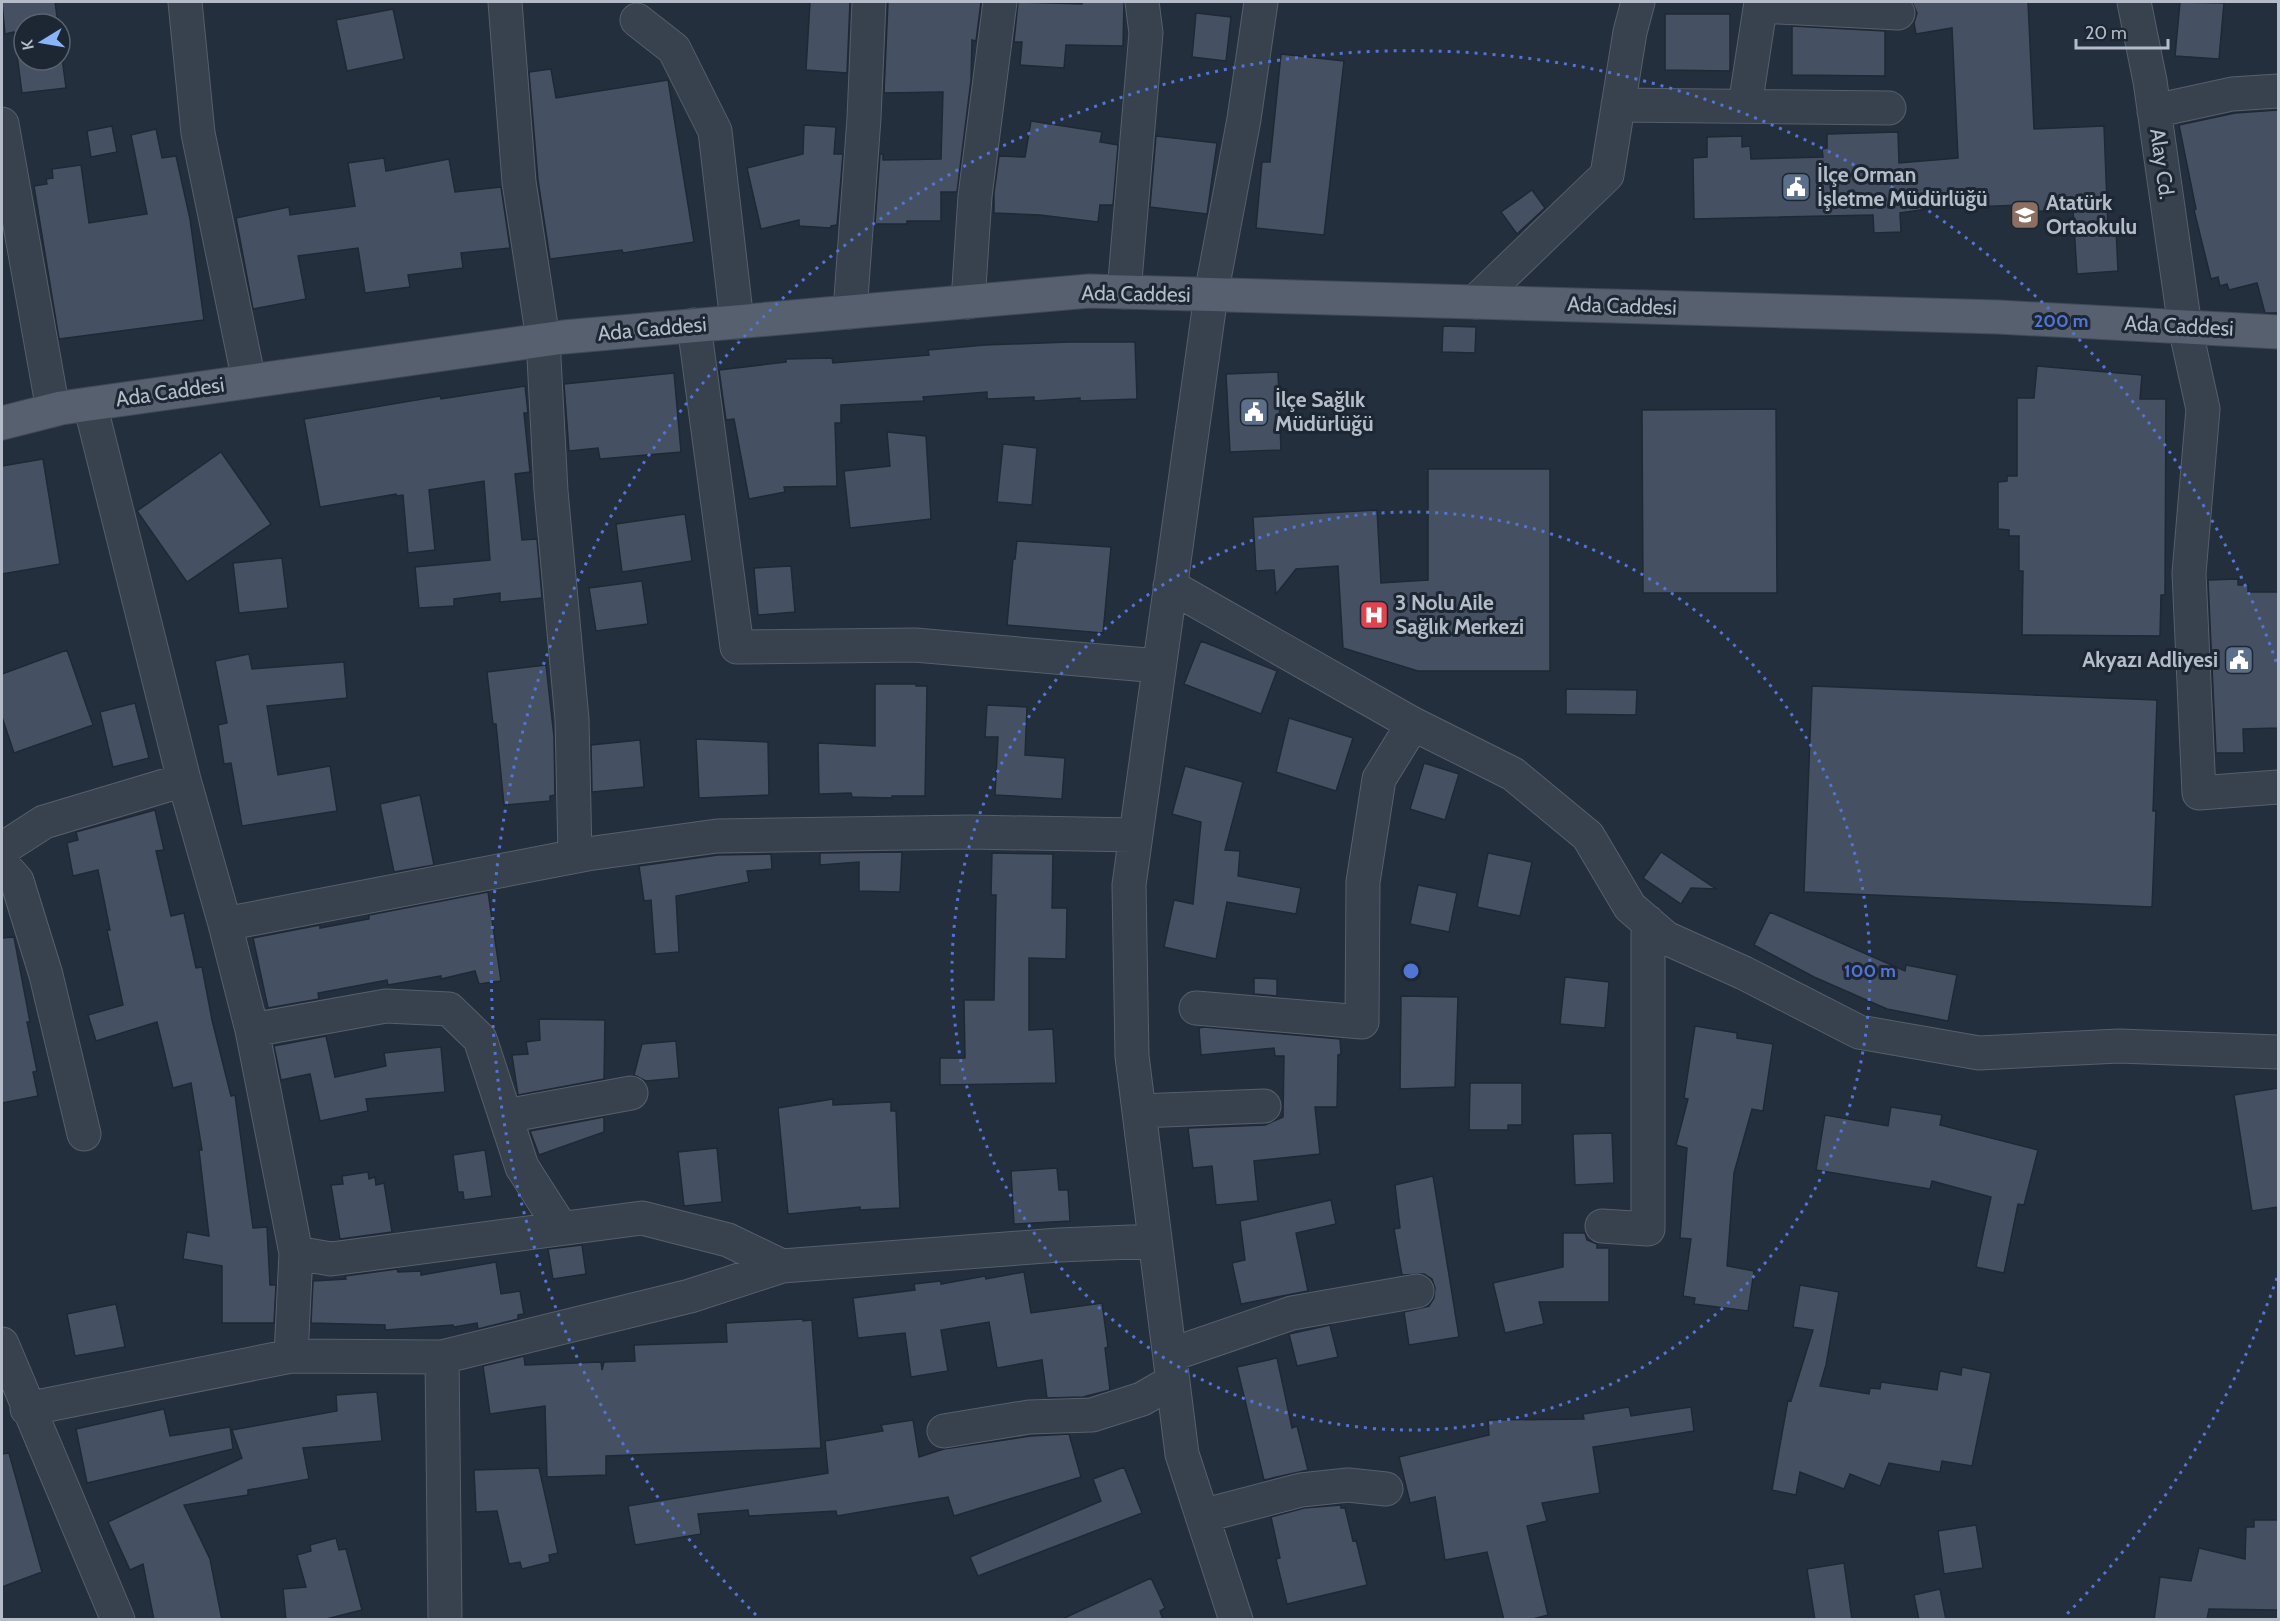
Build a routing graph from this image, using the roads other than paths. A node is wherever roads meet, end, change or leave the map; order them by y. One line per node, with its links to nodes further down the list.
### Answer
1 (185, 2): 28 (street)
2 (505, 2): 27 (street)
3 (868, 2): 22 (street)
4 (1000, 2): 20 (street)
5 (1142, 2): 18 (street)
6 (1261, 2): 19 (street)
7 (1638, 2): 13 (street)
8 (2134, 2): 16 (street, Alay Cd.)
9 (1761, 4): 10 (street); 14 (street)
10 (1898, 13)
11 (637, 20): 23 (street)
12 (2278, 91): 16 (street)
13 (1618, 105): 14 (street); 21 (street)
14 (1745, 106): 15 (street)
15 (1889, 108)
16 (2154, 111): 25 (street, Alay Cd.)
17 (2, 124): 30 (street)
18 (1124, 292): 19 (main road, Ada Caddesi); 20 (main road, Ada Caddesi)
19 (1211, 295): 21 (main road, Ada Caddesi); 32 (street)
20 (968, 302): 22 (main road, Ada Caddesi)
21 (1475, 302): 25 (main road, Ada Caddesi)
22 (850, 312): 23 (main road, Ada Caddesi)
23 (737, 322): 24 (main road, Ada Caddesi)
24 (694, 325): 27 (main road, Ada Caddesi); 33 (street)
25 (2186, 327): 26 (main road, Ada Caddesi); 36 (street, Alay Cd.)
26 (2278, 332)
27 (543, 339): 28 (main road, Ada Caddesi); 39 (street)
28 (249, 381): 29 (main road, Ada Caddesi)
29 (90, 404): 30 (main road, Ada Caddesi); 35 (street)
30 (53, 410): 31 (main road, Ada Caddesi)
31 (2, 423)
32 (1170, 586): 33 (street); 34 (street)
33 (1160, 666): 37 (street)
34 (1413, 724): 41 (street); 43 (street)
35 (184, 780): 38 (street); 42 (street)
36 (2278, 787)
37 (1136, 835): 39 (street); 48 (street)
38 (2, 849)
39 (575, 856): 42 (street)
40 (2, 864): 50 (street)
41 (1648, 922): 45 (street); 51 (street)
42 (225, 924): 44 (street)
43 (1196, 1008)
44 (252, 1030): 49 (street); 54 (street)
45 (2278, 1052)
46 (631, 1093): 49 (street)
47 (1264, 1106): 48 (street)
48 (1139, 1111): 53 (street)
49 (506, 1116): 52 (street)
50 (84, 1134)
51 (1602, 1226)
52 (561, 1228): 54 (street); 55 (street)
53 (1155, 1241): 55 (street); 60 (street)
54 (296, 1253): 58 (street)
55 (782, 1266): 59 (street)
56 (1417, 1291): 60 (street)
57 (2, 1344): 61 (street)
58 (291, 1356): 59 (street); 61 (street)
59 (442, 1358): 66 (street)
60 (1171, 1368): 62 (street); 64 (street)
61 (27, 1409): 65 (street)
62 (944, 1431)
63 (1386, 1489): 64 (street)
64 (1202, 1516): 67 (street)
65 (118, 1620)
66 (446, 1620)
67 (1236, 1620)

